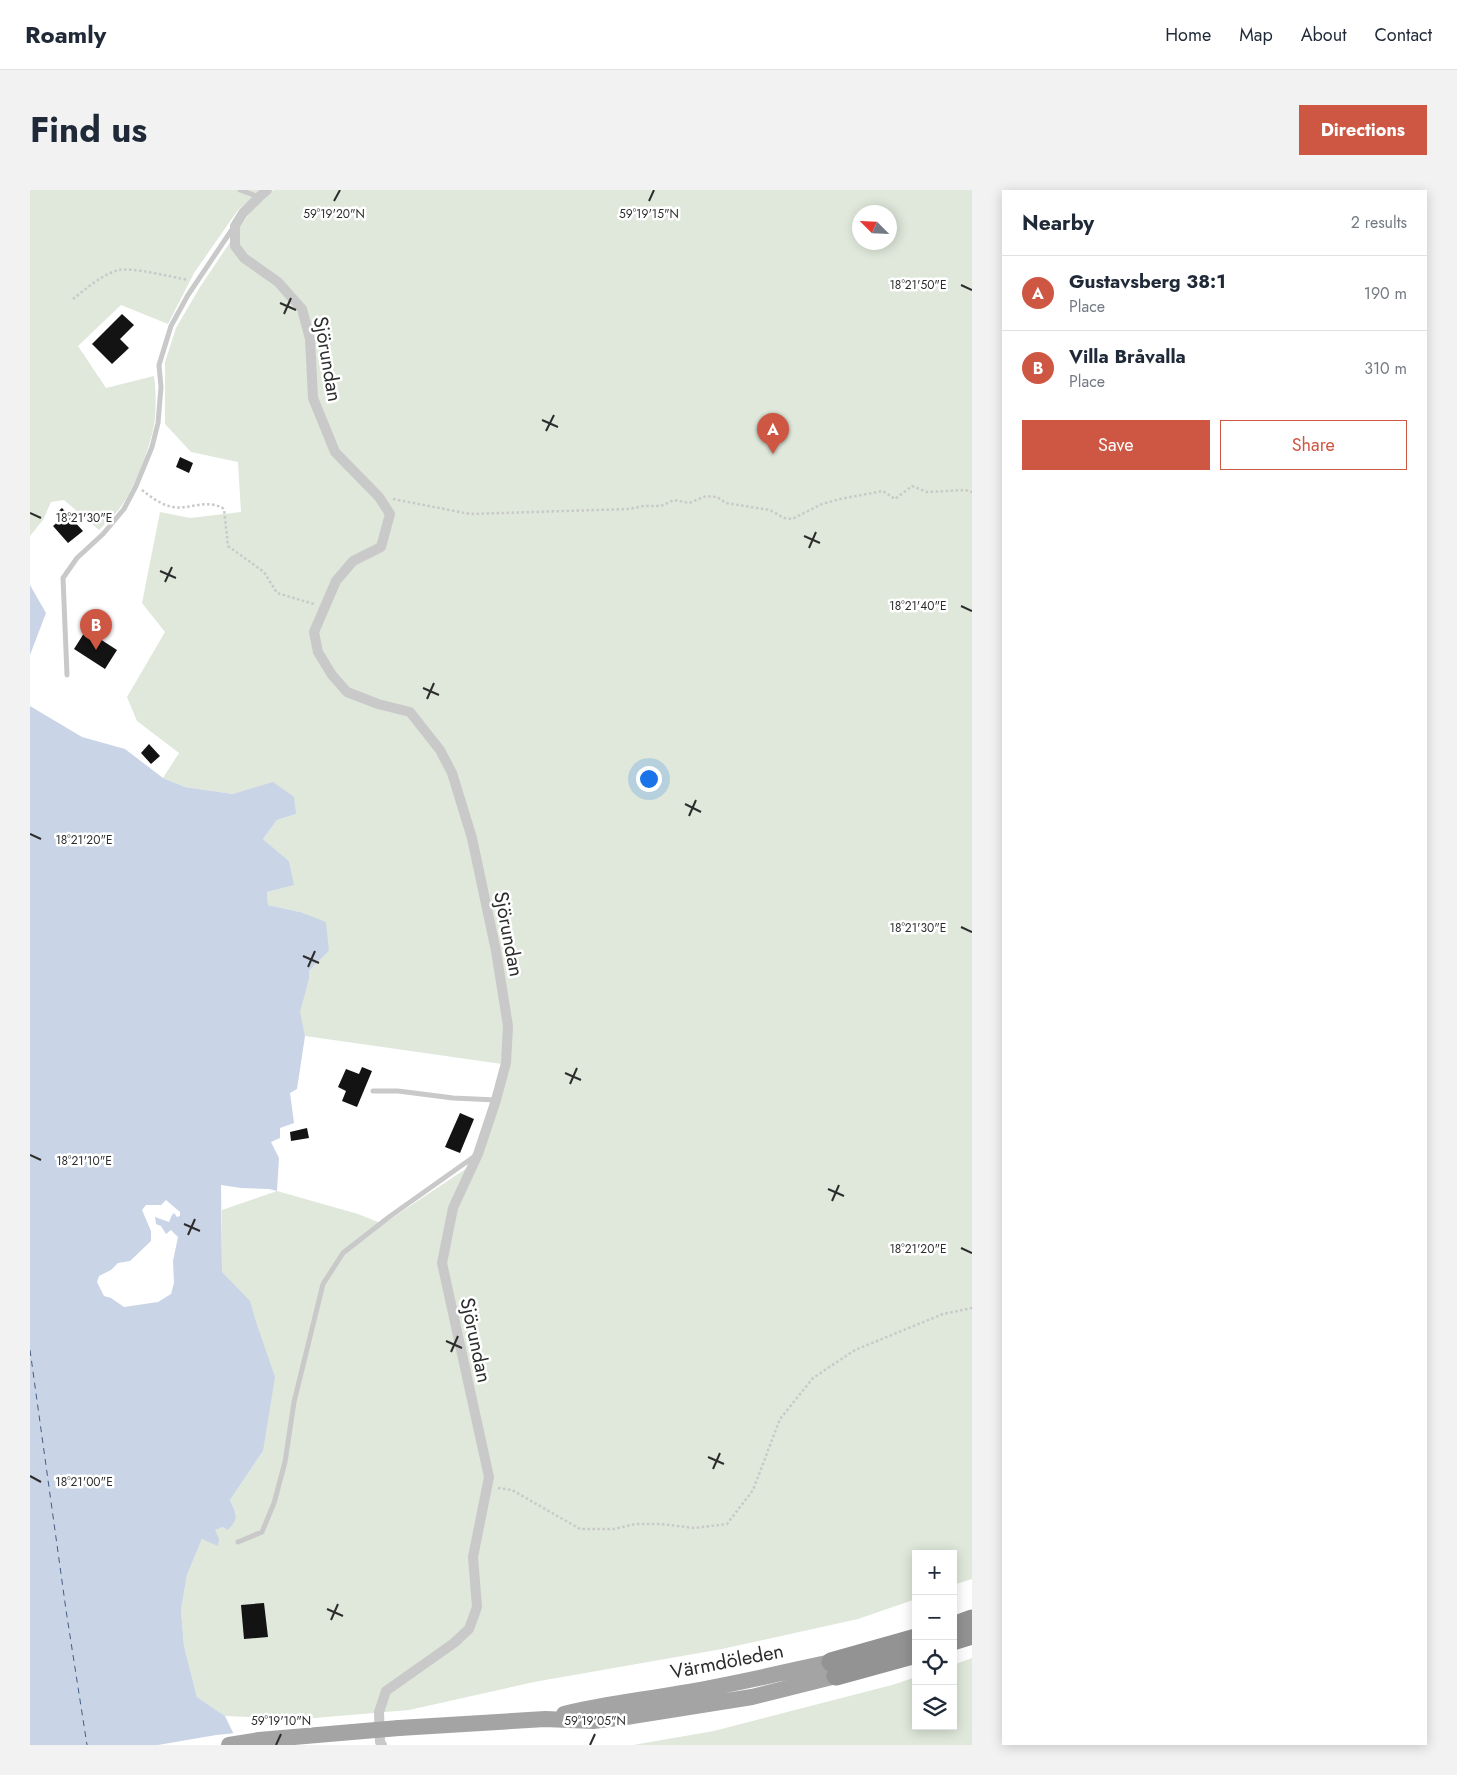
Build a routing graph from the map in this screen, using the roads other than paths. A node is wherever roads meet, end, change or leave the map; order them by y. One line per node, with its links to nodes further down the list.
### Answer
1 (240, 190): 3 (lane)
2 (267, 190): 3 (street)
3 (258, 197): 4 (street)
4 (235, 226): 5 (lane); 7 (street, Sjörundan)
5 (67, 675)
6 (373, 1091): 7 (lane)
7 (496, 1100): 8 (street, Sjörundan)
8 (478, 1154): 9 (lane); 18 (street, Sjörundan)
9 (238, 1542)
10 (972, 1619): 11 (highway)
11 (957, 1625)
12 (972, 1635): 14 (highway)
13 (912, 1640): 16 (highway, Värmdöleden)
14 (956, 1640)
15 (912, 1655): 16 (highway, Värmdöleden)
16 (834, 1669): 17 (main road, Värmdöleden, bridge)
17 (229, 1745)
18 (382, 1745)

